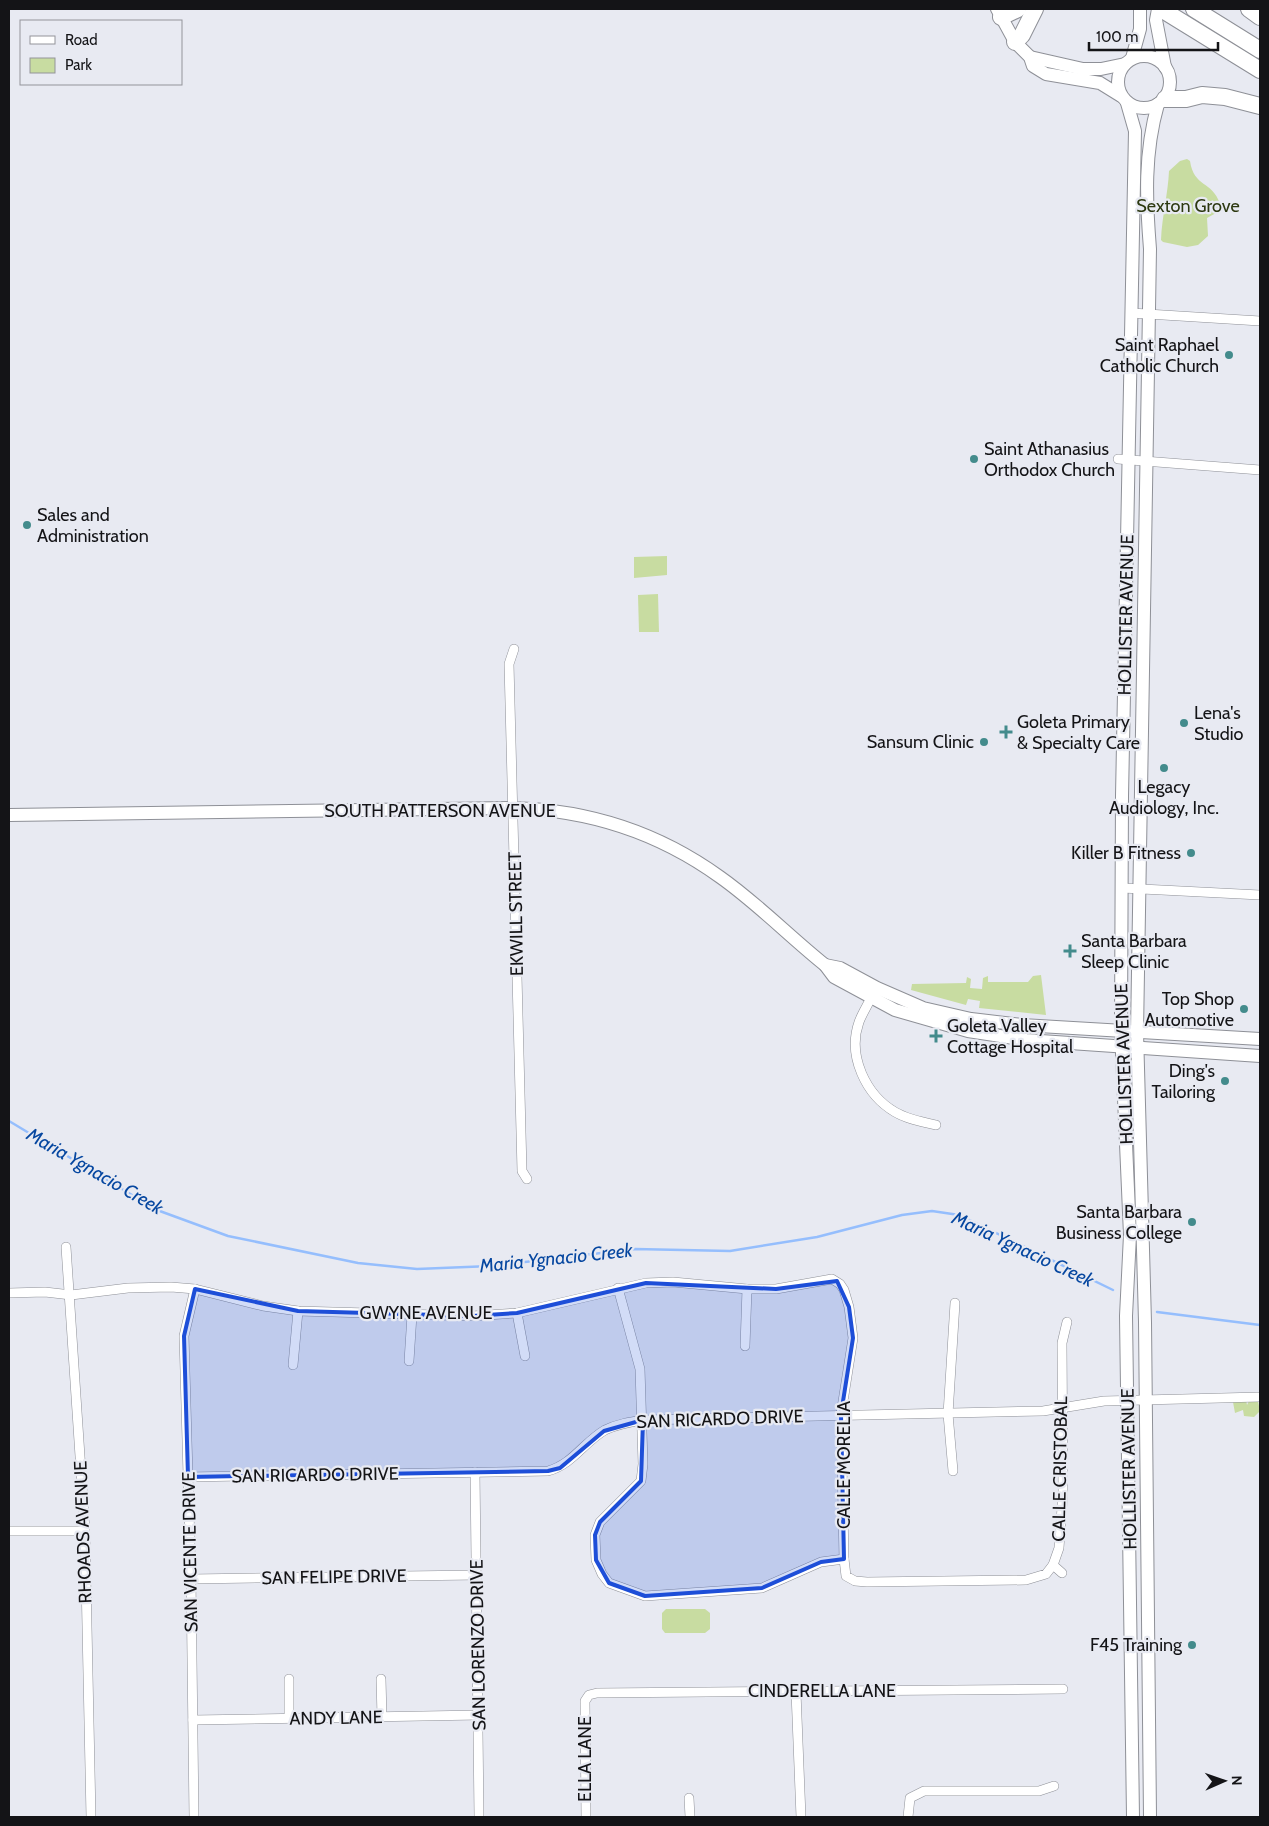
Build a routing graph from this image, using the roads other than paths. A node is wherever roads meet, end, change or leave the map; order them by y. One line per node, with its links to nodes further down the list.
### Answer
1 (1018, 9): 7 (highway)
2 (1035, 9): 9 (highway)
3 (1140, 9): 12 (main road)
4 (1194, 9): 10 (highway)
5 (1249, 9): 8 (highway)
6 (1164, 11): 13 (main road); 14 (highway)
7 (999, 13): 9 (main road)
8 (1260, 17)
9 (1015, 42): 11 (main road)
10 (1260, 50)
11 (1030, 57): 12 (main road); 15 (main road)
12 (1128, 61): 13 (main road); 15 (main road)
13 (1165, 66): 16 (main road)
14 (1260, 70)
15 (1124, 99): 16 (main road); 18 (main road, HOLLISTER AVENUE)
16 (1161, 102): 17 (highway); 19 (main road, HOLLISTER AVENUE)
17 (1260, 106)
18 (1131, 313): 19 (street); 21 (main road, HOLLISTER AVENUE)
19 (1148, 314): 20 (street); 22 (main road, HOLLISTER AVENUE)
20 (1260, 321)
21 (1124, 459): 22 (street); 27 (main road, HOLLISTER AVENUE)
22 (1147, 462): 23 (street); 28 (main road, HOLLISTER AVENUE)
23 (1260, 470)
24 (514, 649): 25 (street, EKWILL STREET)
25 (513, 808): 26 (main road, SOUTH PATTERSON AVENUE); 30 (main road, SOUTH PATTERSON AVENUE); 39 (street, EKWILL STREET)
26 (9, 815)
27 (1122, 888): 28 (street); 32 (main road, HOLLISTER AVENUE)
28 (1139, 888): 29 (street); 33 (main road, HOLLISTER AVENUE)
29 (1260, 895)
30 (825, 965): 31 (main road, SOUTH PATTERSON AVENUE); 32 (main road, SOUTH PATTERSON AVENUE)
31 (871, 998): 35 (main road, SOUTH PATTERSON AVENUE); 38 (street)
32 (1121, 1030): 33 (main road, SOUTH PATTERSON AVENUE); 35 (main road, HOLLISTER AVENUE)
33 (1137, 1032): 34 (main road, SOUTH PATTERSON AVENUE); 36 (main road, HOLLISTER AVENUE)
34 (1260, 1039)
35 (1121, 1047): 36 (main road, SOUTH PATTERSON AVENUE); 58 (main road, HOLLISTER AVENUE)
36 (1138, 1048): 37 (main road, SOUTH PATTERSON AVENUE); 57 (main road, HOLLISTER AVENUE)
37 (1260, 1056)
38 (936, 1125)
39 (527, 1179)
40 (66, 1247): 46 (street, RHOADS AVENUE)
41 (840, 1284): 43 (street, GWYNE AVENUE); 60 (street, CALLE MORELIA)
42 (618, 1288): 43 (street, GWYNE AVENUE); 49 (street, GWYNE AVENUE); 62 (street)
43 (747, 1288): 52 (street)
44 (195, 1289): 46 (street, GWYNE AVENUE); 48 (street, GWYNE AVENUE); 65 (street, SAN VICENTE DRIVE)
45 (9, 1293): 46 (street, GWYNE AVENUE)
46 (71, 1295): 66 (street, RHOADS AVENUE)
47 (954, 1303): 61 (street)
48 (298, 1311): 50 (street, GWYNE AVENUE); 55 (street)
49 (517, 1313): 50 (street, GWYNE AVENUE); 53 (street)
50 (412, 1315): 54 (street)
51 (1067, 1322): 59 (street, CALLE CRISTOBAL)
52 (745, 1346)
53 (524, 1356)
54 (409, 1361)
55 (293, 1366)
56 (1260, 1397): 57 (street, SAN RICARDO DRIVE)
57 (1146, 1399): 58 (street, SAN RICARDO DRIVE); 92 (main road, HOLLISTER AVENUE)
58 (1128, 1400): 59 (street, SAN RICARDO DRIVE); 91 (main road, HOLLISTER AVENUE)
59 (1062, 1408): 61 (street, SAN RICARDO DRIVE); 69 (street, CALLE CRISTOBAL)
60 (841, 1414): 61 (street, SAN RICARDO DRIVE); 62 (street, SAN RICARDO DRIVE); 68 (street, CALLE MORELIA)
61 (948, 1414): 63 (street)
62 (643, 1420): 64 (street, SAN RICARDO DRIVE); 68 (street)
63 (953, 1471)
64 (475, 1472): 65 (street, SAN RICARDO DRIVE); 71 (street, SAN LORENZO DRIVE)
65 (188, 1477): 72 (street, SAN VICENTE DRIVE)
66 (85, 1530): 67 (street); 84 (street, RHOADS AVENUE)
67 (9, 1531)
68 (844, 1559): 69 (street, CALLE CRISTOBAL)
69 (1053, 1565): 70 (street)
70 (1062, 1573)
71 (477, 1575): 72 (street, SAN FELIPE DRIVE); 78 (street, SAN LORENZO DRIVE)
72 (191, 1579): 81 (street, SAN VICENTE DRIVE)
73 (289, 1679): 80 (street)
74 (381, 1679): 79 (street)
75 (1063, 1689): 76 (street, CINDERELLA LANE)
76 (796, 1692): 77 (street, CINDERELLA LANE); 89 (street)
77 (585, 1701): 87 (street, ELLA LANE)
78 (479, 1715): 79 (street, ANDY LANE); 86 (street, SAN LORENZO DRIVE)
79 (382, 1717): 80 (street, ANDY LANE)
80 (289, 1718): 81 (street, ANDY LANE)
81 (194, 1720): 85 (street, SAN VICENTE DRIVE)
82 (1054, 1786): 90 (street)
83 (689, 1798): 88 (street)
84 (91, 1817)
85 (194, 1817)
86 (479, 1817)
87 (586, 1817)
88 (690, 1817)
89 (801, 1817)
90 (908, 1817)
91 (1133, 1817)
92 (1150, 1817)

